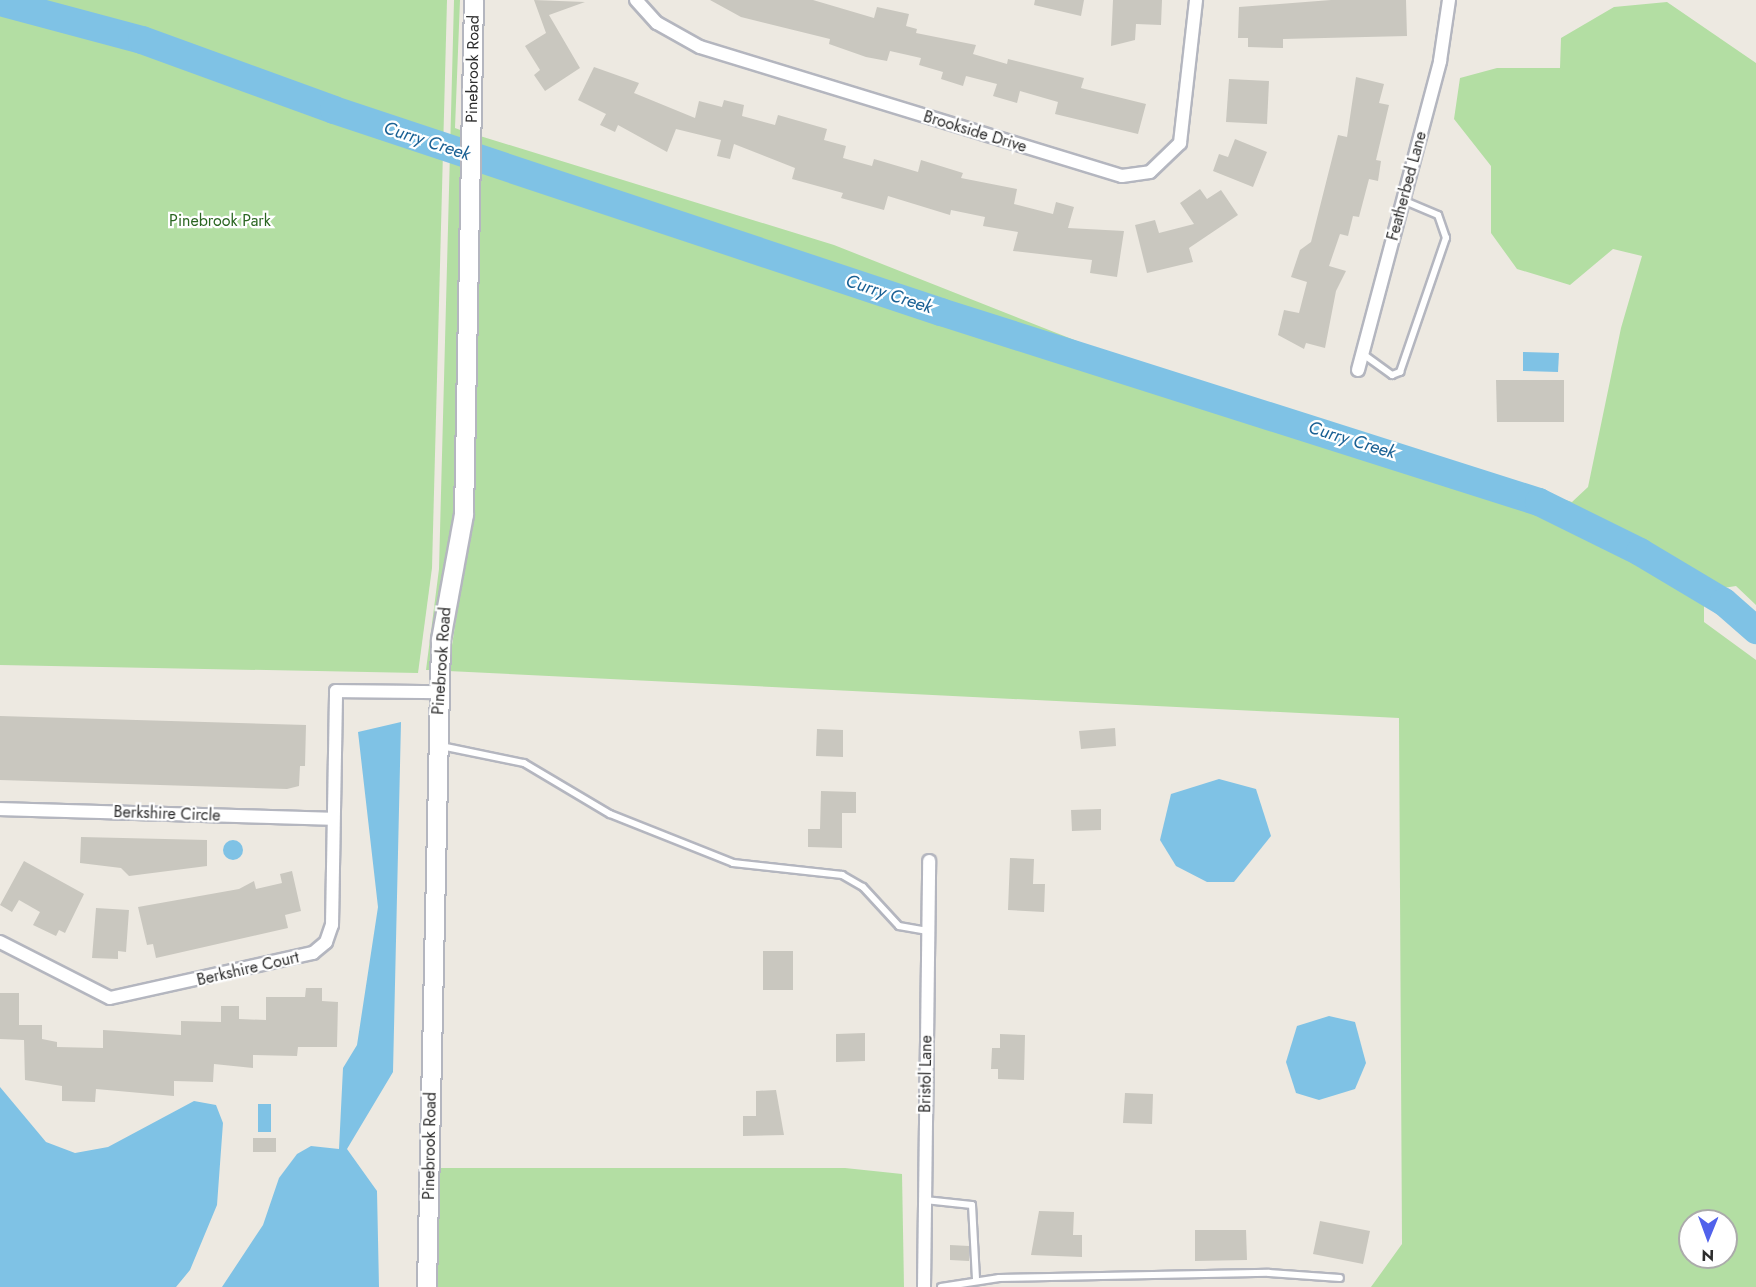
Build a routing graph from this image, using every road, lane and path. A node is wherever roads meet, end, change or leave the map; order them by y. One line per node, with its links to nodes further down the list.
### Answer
1 (474, 0): 8 (street, Pinebrook Road)
2 (636, 0): 3 (street, Brookside Drive)
3 (1196, 0)
4 (1449, 0): 5 (street, Featherbed Lane)
5 (1403, 200): 6 (street, Featherbed Lane); 6 (lane)
6 (1363, 353): 7 (street, Featherbed Lane)
7 (1358, 370)
8 (439, 692): 9 (street, Pinebrook Road); 11 (street, Berkshire Court)
9 (438, 746): 13 (lane); 18 (street, Pinebrook Road)
10 (0, 809): 11 (street, Berkshire Circle)
11 (333, 819): 14 (street, Berkshire Court)
12 (928, 861): 13 (street, Bristol Lane)
13 (928, 931): 15 (street, Bristol Lane)
14 (0, 942)
15 (925, 1200): 17 (lane); 19 (street, Bristol Lane)
16 (1340, 1278): 17 (lane)
17 (976, 1280): 20 (lane)
18 (427, 1287)
19 (924, 1287)
20 (941, 1287)

